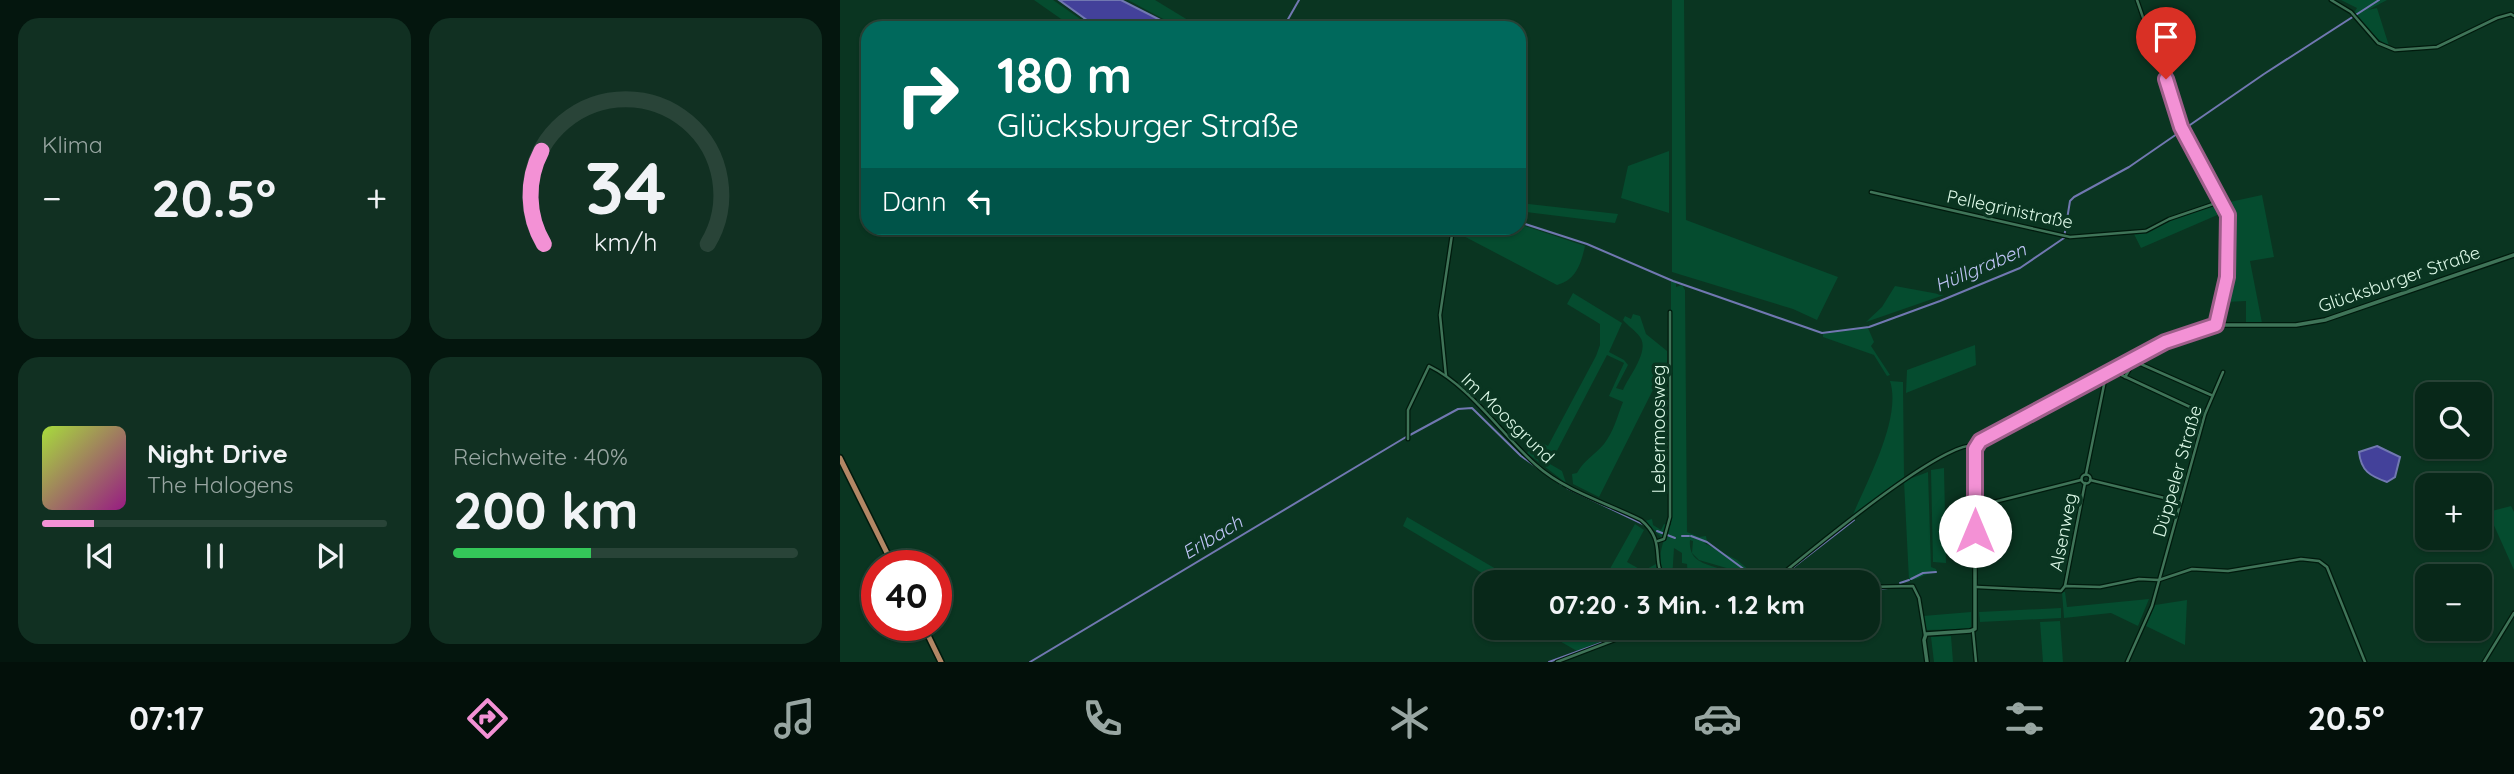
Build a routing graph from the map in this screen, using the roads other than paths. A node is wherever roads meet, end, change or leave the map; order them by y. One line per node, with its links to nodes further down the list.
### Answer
1 (2137, 0): 5 (street)
2 (2331, 0): 3 (street)
3 (2514, 16)
4 (1871, 192): 5 (street, Pellegrinistraße)
5 (2222, 201): 9 (street)
6 (1452, 235): 13 (street, Im Moosgrund)
7 (2514, 255): 9 (street, Glücksburger Straße)
8 (1670, 312): 26 (street, Lebermoosweg)
9 (2216, 325): 10 (street, Glücksburger Straße)
10 (2134, 359): 11 (street, Glücksburger Straße); 14 (street); 15 (street)
11 (2108, 370): 14 (street); 18 (street, Glücksburger Straße); 20 (street, Alsenweg)
12 (2223, 372): 15 (street, Düppeler Straße)
13 (1447, 376): 17 (street, Im Moosgrund); 26 (street, Im Moosgrund)
14 (2125, 377): 16 (street)
15 (2211, 395): 16 (street, Düppeler Straße)
16 (2205, 414): 24 (street, Düppeler Straße)
17 (1408, 439)
18 (1976, 446): 25 (street); 29 (street, Glücksburger Straße)
19 (840, 458): 27 (main road)
20 (2086, 474): 21 (street, Alsenweg); 22 (street, Alsenweg)
21 (2081, 480): 23 (street, Alsenweg); 25 (street)
22 (2090, 480): 23 (street, Alsenweg); 24 (street)
23 (2085, 483): 31 (street, Alsenweg)
24 (2181, 502): 30 (street, Düppeler Straße)
25 (1975, 507): 33 (street)
26 (1658, 541): 28 (street)
27 (886, 550)
28 (1661, 570)
29 (1787, 570)
30 (2159, 579): 31 (street); 43 (street, Düppeler Straße); 44 (street)
31 (2065, 586): 33 (street)
32 (1880, 587): 36 (street)
33 (1975, 587): 35 (street)
34 (2514, 613): 45 (street)
35 (1973, 630): 36 (street); 42 (street)
36 (1925, 636): 41 (street)
37 (1615, 640): 40 (street)
38 (931, 641): 39 (main road)
39 (942, 662)
40 (1557, 662)
41 (1927, 662)
42 (1976, 662)
43 (2127, 662)
44 (2365, 662)
45 (2484, 662)

